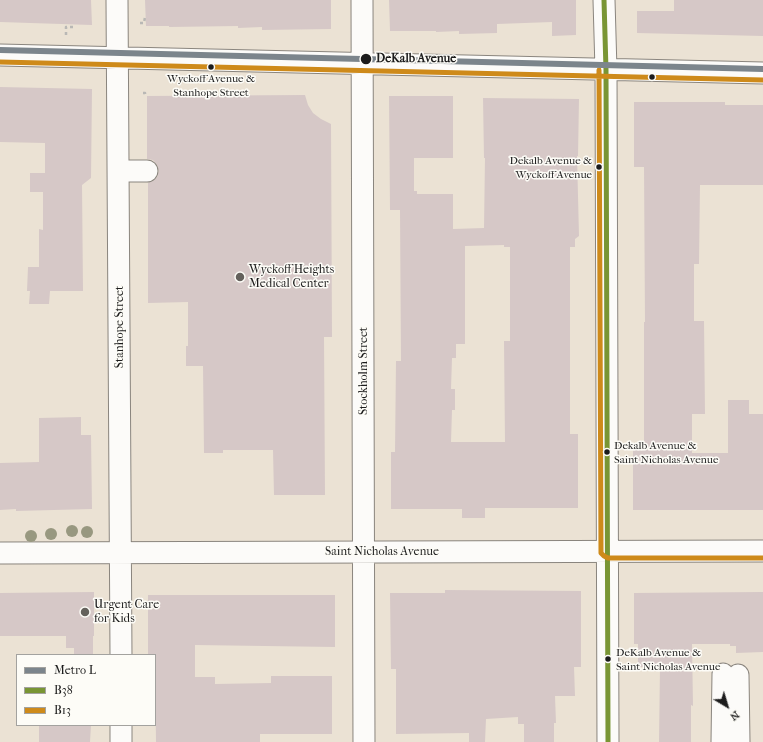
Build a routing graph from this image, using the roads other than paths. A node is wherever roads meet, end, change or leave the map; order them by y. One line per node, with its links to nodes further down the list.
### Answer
1 (117, 0): 5 (street, Stanhope Street)
2 (362, 0): 6 (street, Stockholm Street)
3 (604, 0): 7 (street)
4 (0, 55): 5 (street)
5 (119, 58): 6 (street); 9 (street, Stanhope Street)
6 (362, 64): 7 (street); 13 (street, Stockholm Street)
7 (606, 70): 8 (street); 11 (street)
8 (763, 73)
9 (119, 171): 10 (street); 15 (street, Stanhope Street)
10 (148, 171)
11 (608, 551): 12 (street, Saint Nicholas Avenue); 13 (street, Saint Nicholas Avenue); 20 (street)
12 (763, 551)
13 (364, 552): 15 (street, Saint Nicholas Avenue); 19 (street, Stockholm Street)
14 (0, 553): 15 (street, Saint Nicholas Avenue)
15 (121, 553): 16 (street, Stanhope Street)
16 (121, 654)
17 (121, 726): 18 (street)
18 (121, 742)
19 (364, 742)
20 (608, 742)
21 (722, 742): 22 (street)
22 (739, 742)

